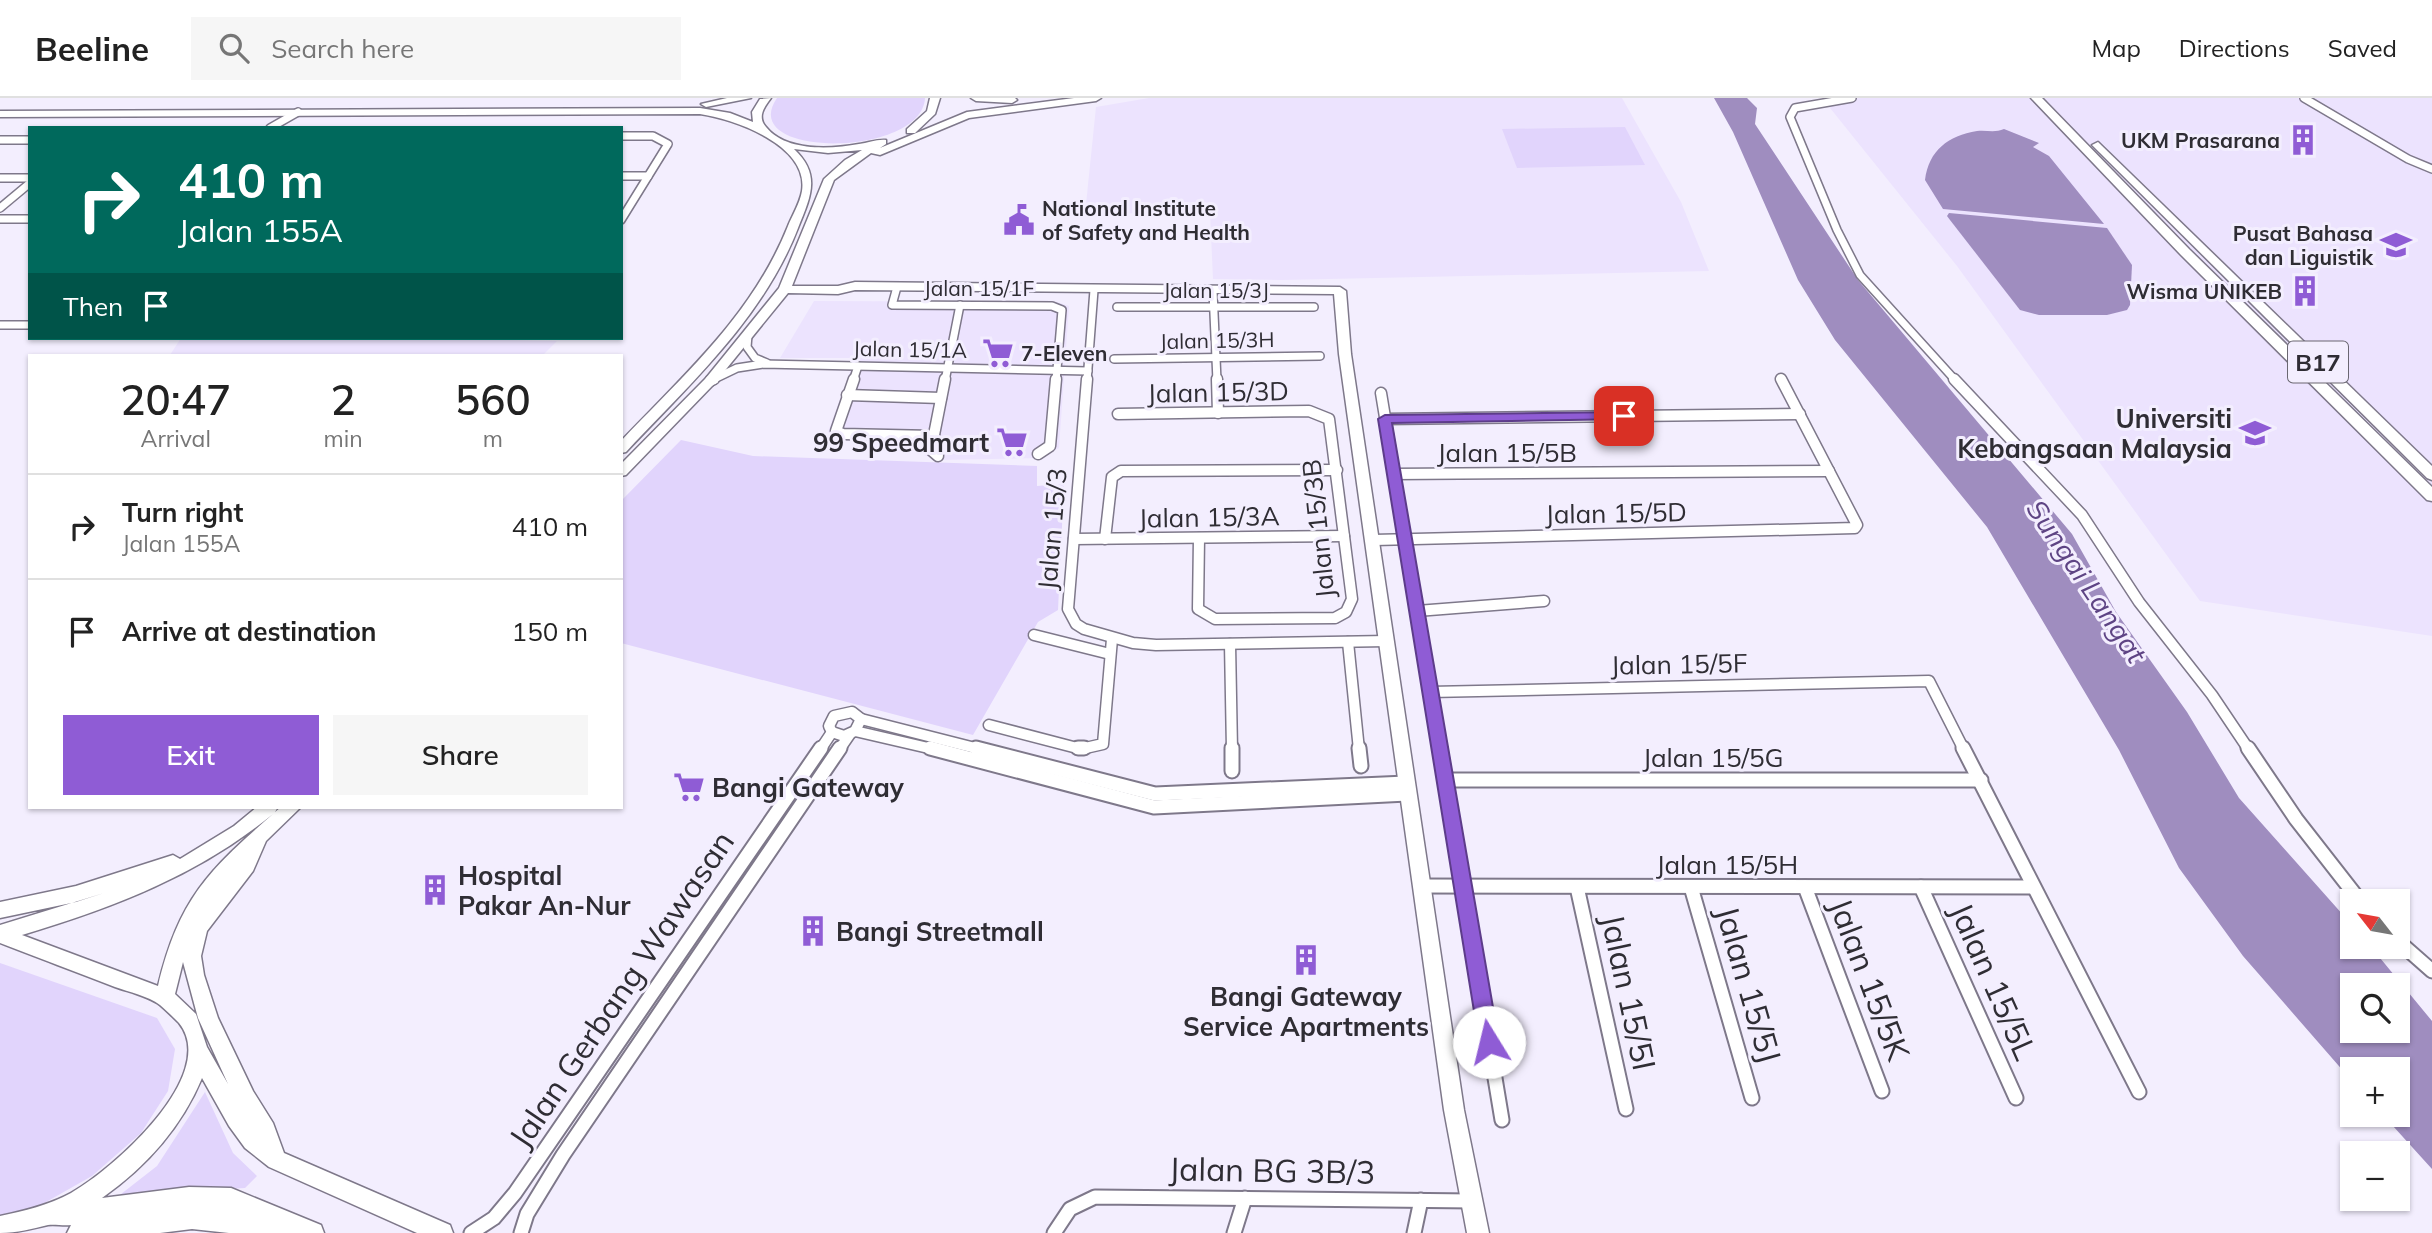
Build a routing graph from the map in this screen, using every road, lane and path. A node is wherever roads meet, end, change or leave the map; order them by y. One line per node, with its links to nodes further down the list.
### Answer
1 (732, 98): 13 (main road)
2 (746, 98): 13 (main road)
3 (766, 98): 17 (main road)
4 (935, 98): 16 (main road)
5 (976, 98): 6 (main road)
6 (1047, 98)
7 (1093, 98): 16 (main road); 29 (main road)
8 (1852, 98): 109 (street)
9 (2036, 98): 73 (main road, B17)
10 (2052, 98): 72 (main road, B17)
11 (2304, 98): 23 (street)
12 (0, 108): 13 (main road)
13 (660, 108): 15 (main road); 17 (main road); 34 (main road)
14 (0, 114): 15 (main road)
15 (272, 121)
16 (919, 126): 22 (main road)
17 (761, 129): 21 (main road)
18 (623, 136): 25 (street)
19 (0, 140): 20 (street)
20 (28, 140)
21 (780, 142): 22 (main road); 34 (main road)
22 (882, 142): 29 (main road)
23 (2432, 169)
24 (623, 176): 25 (street)
25 (648, 176): 31 (street)
26 (0, 178): 27 (street)
27 (28, 178)
28 (28, 186): 30 (street)
29 (819, 206): 35 (main road)
30 (0, 208)
31 (623, 217)
32 (0, 219): 33 (street)
33 (28, 219)
34 (793, 227): 65 (main road)
35 (788, 284): 36 (main road); 45 (main road)
36 (897, 287): 37 (main road); 39 (street, Jalan 15/1F)
37 (1094, 290): 38 (main road); 53 (street, Jalan 15/3)
38 (1213, 291): 41 (street); 79 (main road)
39 (960, 305): 51 (street); 52 (street, Jalan 15/1F)
40 (1117, 307): 41 (street, Jalan 15/3J)
41 (1214, 307): 42 (street, Jalan 15/3J); 47 (street)
42 (1314, 307)
43 (0, 325): 44 (street)
44 (28, 325)
45 (748, 335): 49 (street); 55 (main road)
46 (1321, 356): 47 (street, Jalan 15/3H)
47 (1216, 358): 48 (street, Jalan 15/3H); 59 (street)
48 (1114, 359)
49 (774, 364): 50 (street, Jalan 15/1A); 55 (street, Jalan 15/1A)
50 (858, 366): 51 (street, Jalan 15/1A); 57 (street)
51 (947, 368): 52 (street, Jalan 15/1A); 58 (street)
52 (1057, 370): 53 (street, Jalan 15/1A); 66 (street)
53 (1088, 371): 77 (street, Jalan 15/3)
54 (1781, 379): 62 (street)
55 (710, 381): 68 (main road)
56 (1381, 393): 63 (street)
57 (847, 395): 58 (street); 64 (street)
58 (941, 398): 64 (street)
59 (1218, 413): 60 (street, Jalan 15/3D); 61 (street, Jalan 15/3D)
60 (1318, 413): 69 (street, Jalan 15/3B)
61 (1118, 414)
62 (1800, 414): 63 (street); 70 (street)
63 (1385, 419): 71 (street)
64 (934, 436): 67 (street)
65 (623, 447)
66 (1038, 454)
67 (938, 456)
68 (623, 470)
69 (1336, 470): 74 (street, Jalan 15/3B); 78 (street)
70 (1829, 471): 71 (street, Jalan 15/5B); 76 (street, Jalan 15/5D)
71 (1394, 474): 76 (street)
72 (2432, 475)
73 (2432, 496)
74 (1344, 536): 75 (street, Jalan 15/3A); 75 (street, Jalan 15/3B)
75 (1199, 538): 78 (street, Jalan 15/3A)
76 (1405, 538): 79 (street, Jalan 15/5D); 81 (street)
77 (1074, 539): 78 (street, Jalan 15/3A); 83 (street, Jalan 15/3)
78 (1105, 539)
79 (1374, 540): 84 (main road)
80 (1544, 601): 81 (street)
81 (1417, 611): 88 (street)
82 (1034, 635): 87 (street)
83 (1112, 639): 86 (street, Jalan 15/3); 87 (street)
84 (1387, 641): 85 (street, Jalan 15/3); 97 (main road)
85 (1348, 642): 86 (street, Jalan 15/3); 93 (street)
86 (1230, 644): 94 (street)
87 (1110, 654): 90 (street)
88 (1430, 692): 95 (street); 96 (street, Jalan 15/5F)
89 (861, 719): 91 (street); 92 (street); 97 (street)
90 (989, 725)
91 (832, 732): 92 (street); 131 (street, Jalan Gerbang Wawasan)
92 (852, 733): 97 (street); 132 (street, Jalan Gerbang Wawasan)
93 (1361, 766)
94 (1232, 771)
95 (1445, 780): 96 (street, Jalan 15/5G); 103 (street)
96 (1981, 780): 108 (street)
97 (1406, 788): 102 (main road)
98 (266, 809): 101 (main road)
99 (290, 809): 100 (main road)
100 (258, 838): 114 (main road); 122 (main road)
101 (208, 851): 110 (main road); 111 (main road)
102 (1421, 886): 103 (street, Jalan 15/5H); 125 (main road)
103 (1463, 887): 104 (street, Jalan 15/5H); 121 (street)
104 (1577, 887): 105 (street, Jalan 15/5H); 120 (street, Jalan 15/5I)
105 (1692, 887): 106 (street, Jalan 15/5H); 118 (street, Jalan 15/5J)
106 (1805, 887): 107 (street, Jalan 15/5H); 116 (street, Jalan 15/5K)
107 (1921, 887): 108 (street, Jalan 15/5H); 119 (street, Jalan 15/5L)
108 (2033, 887): 117 (street)
109 (2351, 889)
110 (0, 910)
111 (0, 934): 114 (main road)
112 (2410, 952): 113 (street)
113 (2432, 971)
114 (165, 997): 115 (main road)
115 (197, 1048): 122 (main road); 126 (main road)
116 (1882, 1091)
117 (2139, 1092)
118 (1752, 1098)
119 (2016, 1098)
120 (1626, 1109)
121 (1502, 1120)
122 (276, 1160): 130 (main road)
123 (1245, 1198): 124 (street, Jalan BG 3B/3); 133 (street, Jalan BG 3B/3); 134 (street)
124 (1421, 1200): 125 (street, Jalan BG 3B/3); 135 (street)
125 (1474, 1201): 136 (main road)
126 (35, 1220): 127 (main road); 128 (main road)
127 (0, 1227)
128 (310, 1232): 129 (main road)
129 (78, 1233)
130 (442, 1233)
131 (471, 1233)
132 (521, 1233)
133 (1054, 1233)
134 (1234, 1233)
135 (1414, 1233)
136 (1478, 1233)

